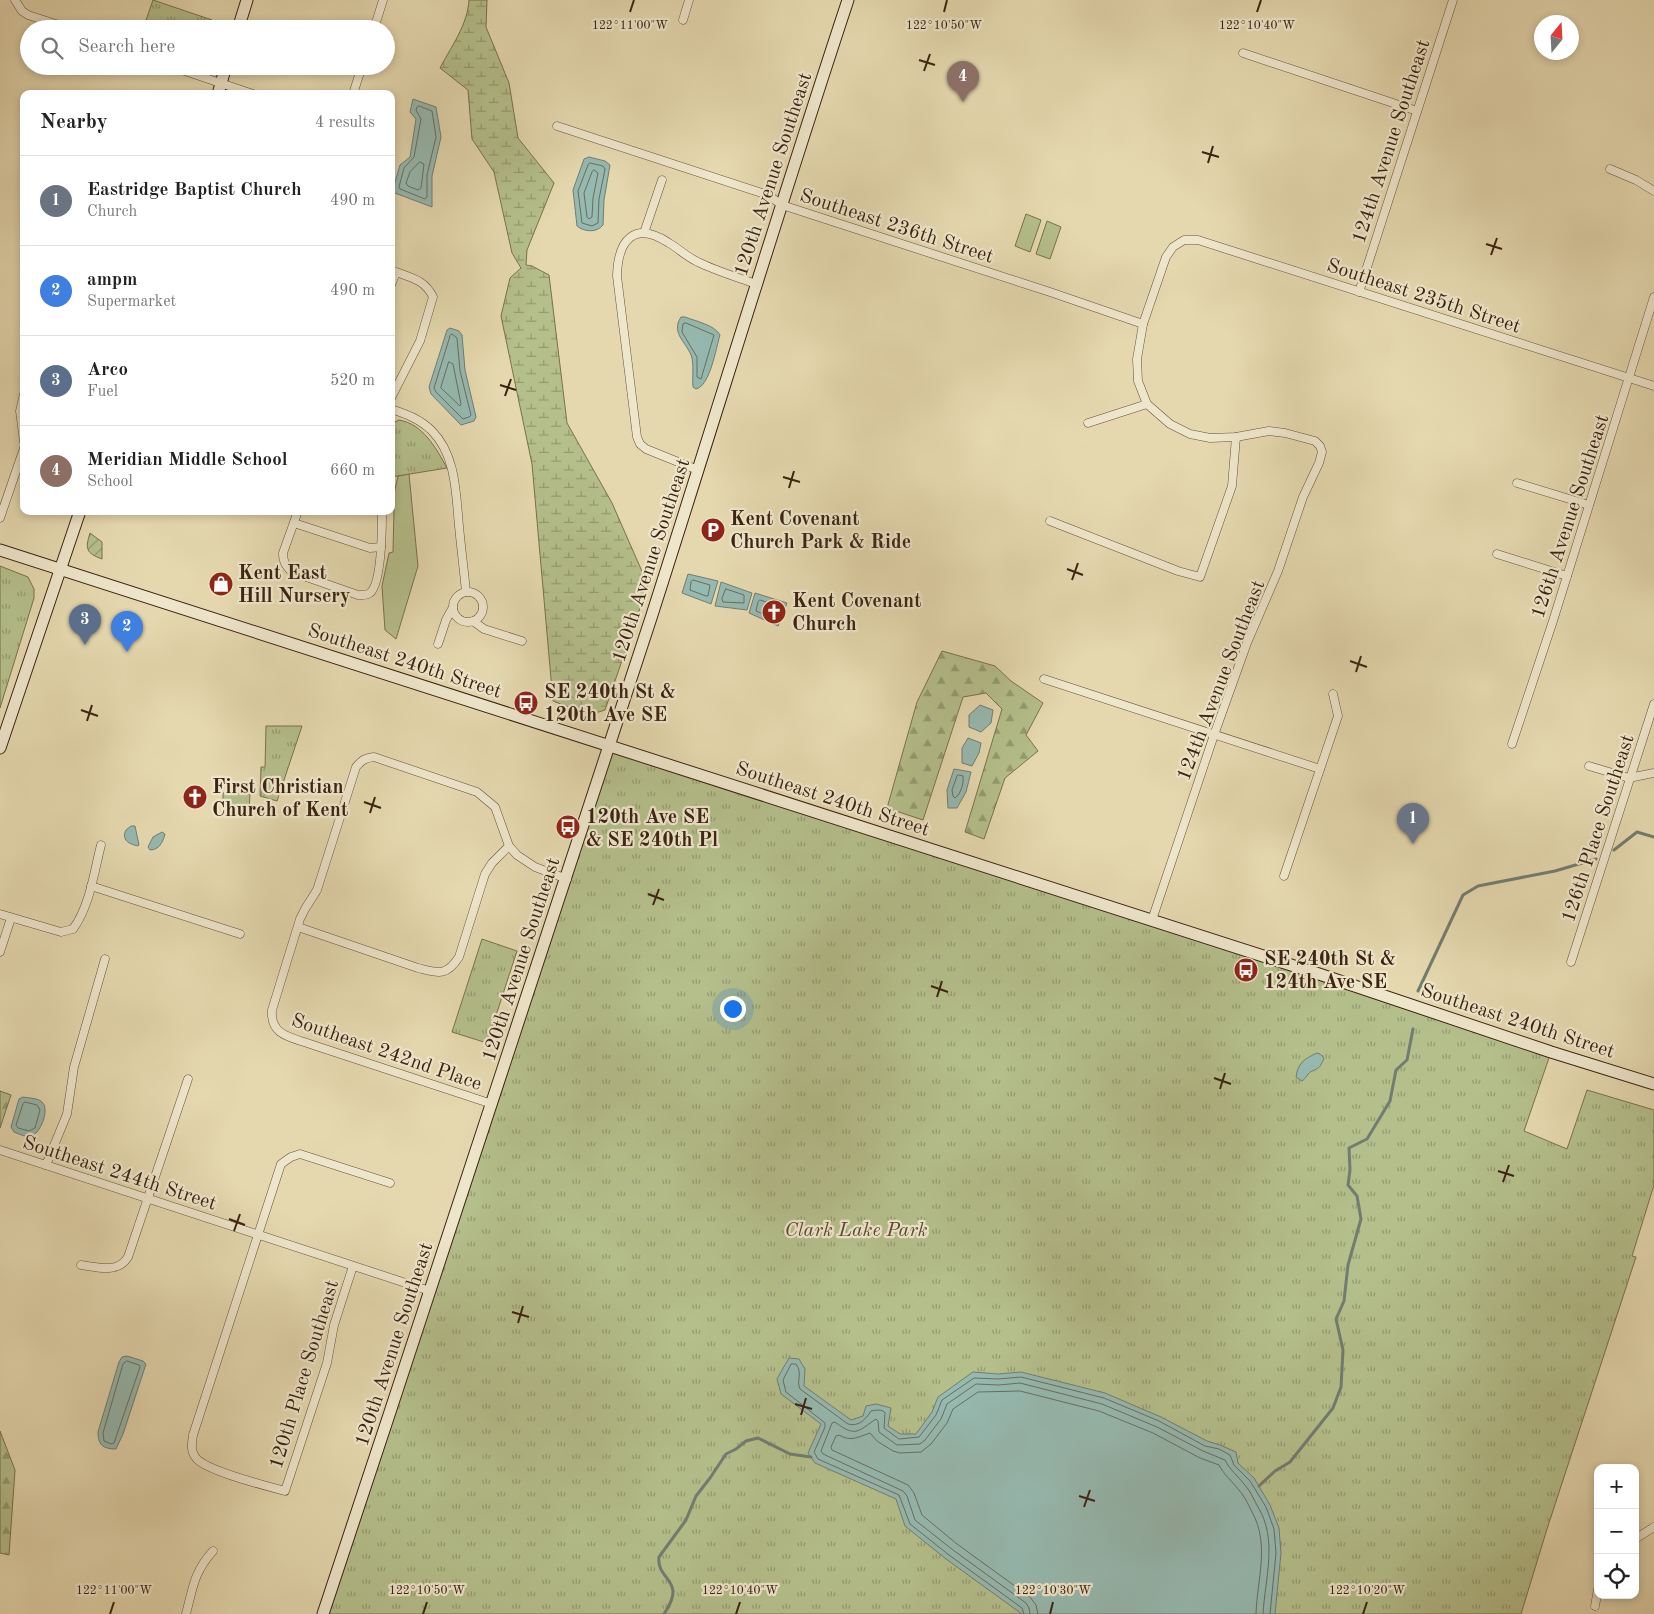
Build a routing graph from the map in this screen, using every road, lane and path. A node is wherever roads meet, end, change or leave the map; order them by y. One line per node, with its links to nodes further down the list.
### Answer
1 (247, 0): 8 (main road)
2 (383, 0): 9 (street)
3 (689, 0): 10 (street)
4 (848, 0): 22 (main road, 120th Avenue Southeast)
5 (1452, 0): 17 (street, 124th Avenue Southeast)
6 (17, 3): 7 (street)
7 (43, 20)
8 (241, 20)
9 (377, 20)
10 (683, 20)
11 (1243, 53): 17 (street)
12 (189, 75): 15 (street)
13 (223, 75): 15 (main road)
14 (359, 75): 16 (street)
15 (219, 89)
16 (354, 90)
17 (1417, 111): 26 (street, 124th Avenue Southeast)
18 (557, 126): 22 (street, Southeast 236th Street)
19 (1610, 169): 21 (street)
20 (662, 180): 23 (street)
21 (1654, 191)
22 (782, 205): 25 (main road, 120th Avenue Southeast); 28 (street, Southeast 236th Street)
23 (644, 233): 25 (street); 37 (street)
24 (395, 275): 31 (street)
25 (756, 284): 37 (main road, 120th Avenue Southeast)
26 (1359, 292): 28 (street, Southeast 235th Street); 29 (street, Southeast 235th Street)
27 (1654, 297): 29 (street, 126th Avenue Southeast)
28 (1143, 324): 32 (street)
29 (1630, 378): 30 (street, Southeast 235th Street); 39 (street, 126th Avenue Southeast)
30 (1654, 386)
31 (395, 390)
32 (1147, 404): 34 (street); 35 (street)
33 (395, 410): 51 (street)
34 (1088, 423)
35 (1236, 437): 44 (street); 59 (street, 124th Avenue Southeast)
36 (20, 460): 43 (street)
37 (698, 470): 61 (main road, 120th Avenue Southeast)
38 (1517, 483): 39 (street)
39 (1589, 505): 50 (street, 126th Avenue Southeast)
40 (79, 515): 49 (main road)
41 (297, 515): 45 (street)
42 (382, 515): 46 (street)
43 (0, 518)
44 (1050, 521)
45 (294, 523): 46 (street); 46 (street)
46 (381, 548)
47 (0, 550): 49 (main road, Southeast 240th Street)
48 (1497, 554): 50 (street)
49 (59, 570): 61 (main road, Southeast 240th Street); 62 (main road)
50 (1567, 576): 60 (street, 126th Avenue Southeast)
51 (466, 592): 52 (street); 53 (street)
52 (452, 610): 53 (street); 55 (street)
53 (473, 621): 54 (street)
54 (522, 641)
55 (438, 644)
56 (1044, 679): 59 (street)
57 (1333, 694): 64 (street)
58 (1654, 704): 66 (street, 126th Place Southeast)
59 (1214, 735): 64 (street); 74 (street, 124th Avenue Southeast)
60 (1512, 744)
61 (610, 746): 70 (main road, 120th Avenue Southeast); 74 (main road, Southeast 240th Street)
62 (0, 748)
63 (1588, 766): 66 (street)
64 (1320, 769): 69 (street)
65 (1654, 773): 66 (street)
66 (1629, 778): 79 (street, 126th Place Southeast)
67 (101, 845): 71 (street)
68 (509, 846): 70 (street); 75 (street); 75 (street)
69 (1284, 876)
70 (567, 879): 82 (main road, 120th Avenue Southeast)
71 (91, 886): 73 (street); 76 (street)
72 (0, 914): 73 (street)
73 (11, 918): 77 (street)
74 (1152, 920): 81 (main road, Southeast 240th Street)
75 (298, 927): 82 (street, Southeast 242nd Place)
76 (240, 934)
77 (0, 952)
78 (105, 960): 84 (street)
79 (1571, 962)
80 (188, 1079): 86 (street)
81 (1654, 1084)
82 (492, 1104): 90 (main road, 120th Avenue Southeast)
83 (0, 1150): 84 (street, Southeast 244th Street)
84 (46, 1165): 86 (street, Southeast 244th Street)
85 (390, 1183): 87 (street)
86 (148, 1198): 87 (street, Southeast 244th Street); 88 (street)
87 (258, 1234): 89 (street, Southeast 244th Street); 89 (street, 120th Place Southeast)
88 (81, 1265)
89 (353, 1266): 90 (street, Southeast 244th Street)
90 (430, 1291): 97 (main road, 120th Avenue Southeast)
91 (1654, 1527): 92 (street)
92 (1639, 1536)
93 (214, 1551): 96 (street)
94 (1596, 1599): 95 (street)
95 (1595, 1606)
96 (186, 1614)
97 (323, 1614)

